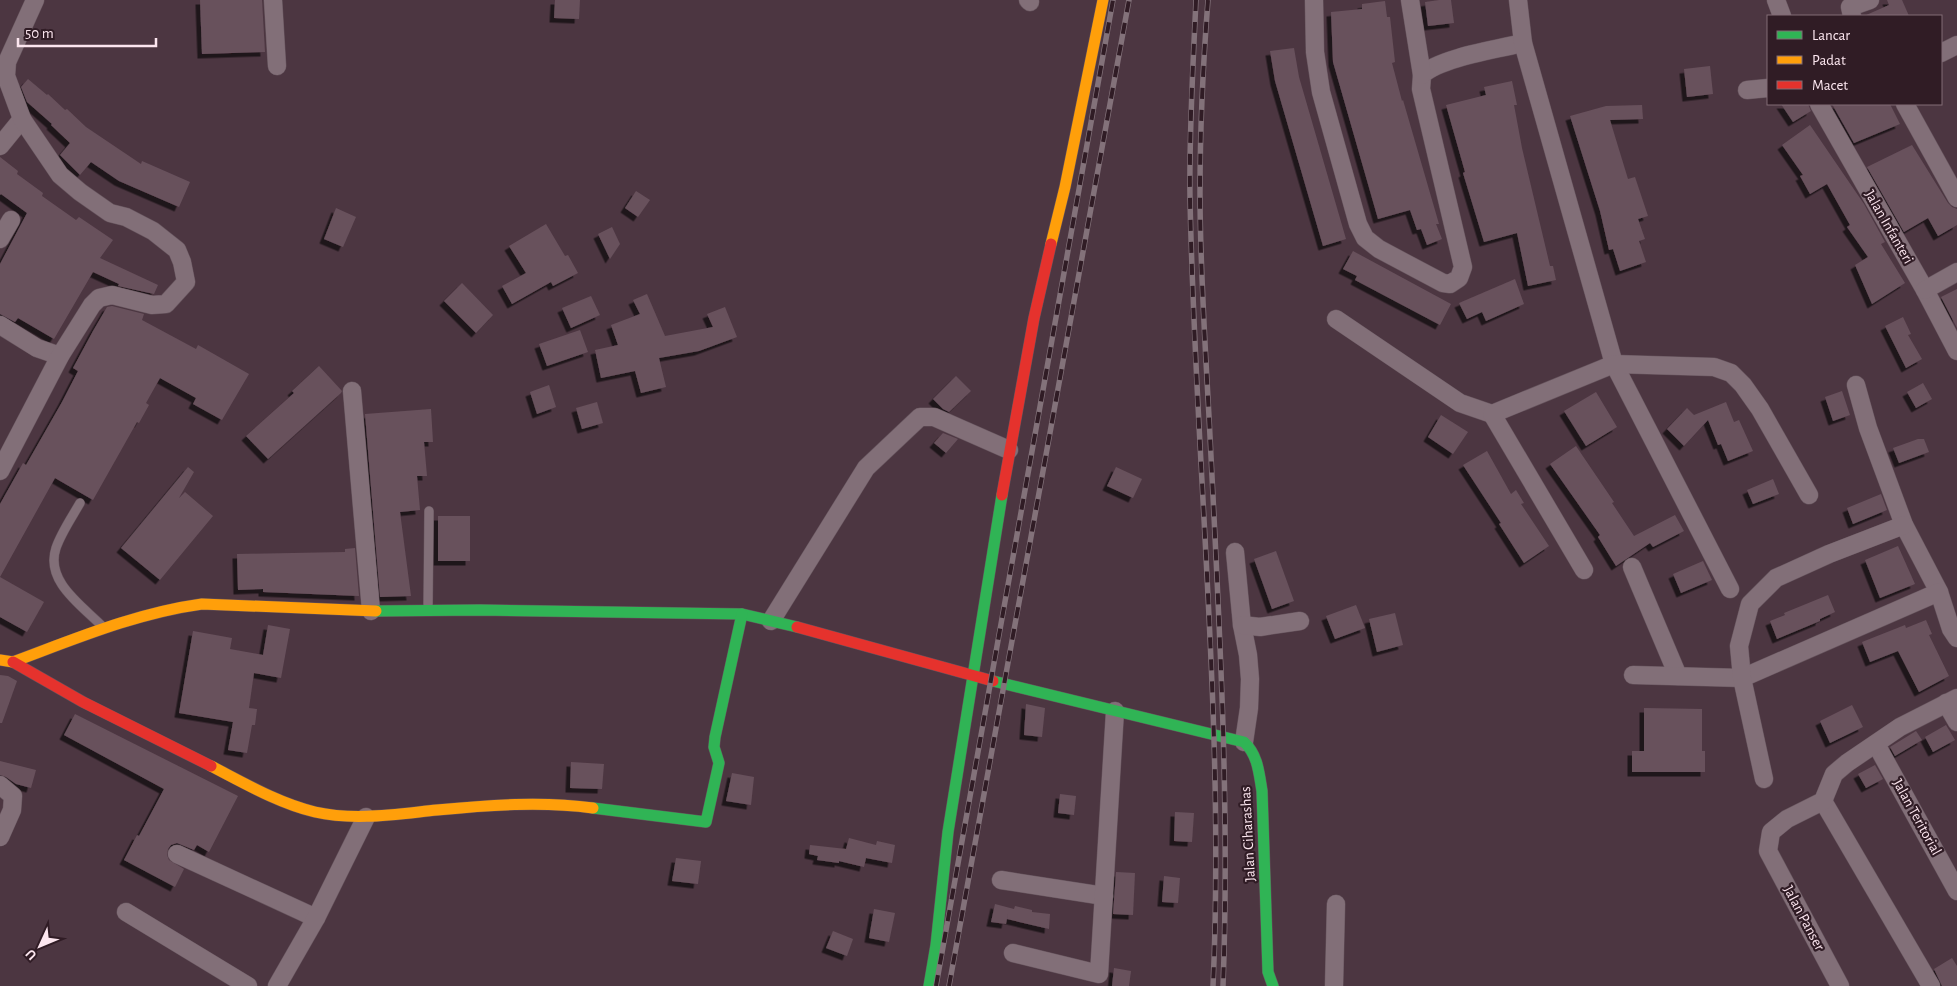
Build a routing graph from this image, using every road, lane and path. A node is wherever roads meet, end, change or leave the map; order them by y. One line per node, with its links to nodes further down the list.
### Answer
1 (35, 0): 16 (street)
2 (273, 0): 14 (street)
3 (1103, 0): 36 (street)
4 (1314, 0): 15 (street)
5 (1410, 0): 15 (street)
6 (1518, 0): 11 (street)
7 (1776, 0): 10 (street)
8 (1870, 0): 9 (street)
9 (1850, 8)
10 (1782, 15)
11 (1524, 43): 15 (street); 32 (street)
12 (1957, 45): 13 (street)
13 (1942, 52)
14 (277, 66)
15 (1422, 75)
16 (3, 76): 21 (street)
17 (1767, 88): 18 (street)
18 (1747, 90)
19 (1820, 105): 27 (street, Jalan Infanteri)
20 (1906, 105): 23 (street)
21 (22, 120): 22 (street); 31 (street)
22 (0, 146)
23 (1957, 198)
24 (11, 220): 25 (street)
25 (0, 239)
26 (1957, 272): 27 (street)
27 (1925, 290): 30 (street, Jalan Infanteri)
28 (1336, 319): 35 (street)
29 (0, 325): 31 (street)
30 (1957, 351)
31 (60, 356): 37 (street)
32 (1614, 364): 35 (street); 38 (street); 45 (street)
33 (1856, 385): 41 (street)
34 (352, 391): 48 (street)
35 (1492, 414): 44 (street)
36 (1009, 450): 51 (street); 58 (street)
37 (0, 471)
38 (1809, 494)
39 (80, 503): 53 (lane)
40 (429, 511): 47 (lane)
41 (1904, 525): 46 (street); 60 (street)
42 (1236, 552): 52 (street)
43 (1632, 567): 59 (street)
44 (1584, 570)
45 (1730, 589)
46 (1939, 592): 54 (street); 60 (street)
47 (428, 611): 48 (street); 49 (street)
48 (371, 612): 53 (street)
49 (742, 614): 51 (street); 69 (street)
50 (1300, 620): 52 (street)
51 (771, 621): 58 (street)
52 (1242, 625): 64 (street)
53 (105, 629): 56 (street)
54 (1957, 638)
55 (0, 660): 56 (street)
56 (13, 662): 69 (street)
57 (1633, 675): 59 (street)
58 (973, 676): 62 (street); 81 (street)
59 (1678, 676): 60 (street)
60 (1742, 678): 66 (street)
61 (1952, 701): 63 (street); 65 (street)
62 (1116, 711): 64 (street); 74 (street)
63 (1957, 722)
64 (1244, 742): 82 (street, Jalan Ciharashas)
65 (1876, 744): 68 (street); 73 (street, Jalan Teritorial)
66 (1764, 779)
67 (0, 785): 70 (street)
68 (1823, 801): 84 (street, Jalan Panser); 85 (street)
69 (366, 817): 77 (street)
70 (0, 836)
71 (177, 854): 77 (street)
72 (1001, 880): 74 (street)
73 (1957, 891)
74 (1104, 896): 78 (street)
75 (1336, 904): 83 (street)
76 (126, 912): 79 (street)
77 (316, 918): 80 (street)
78 (1013, 953)
79 (248, 986)
80 (277, 986)
81 (929, 986)
82 (1273, 986)
83 (1334, 986)
84 (1840, 986)
85 (1931, 986)

